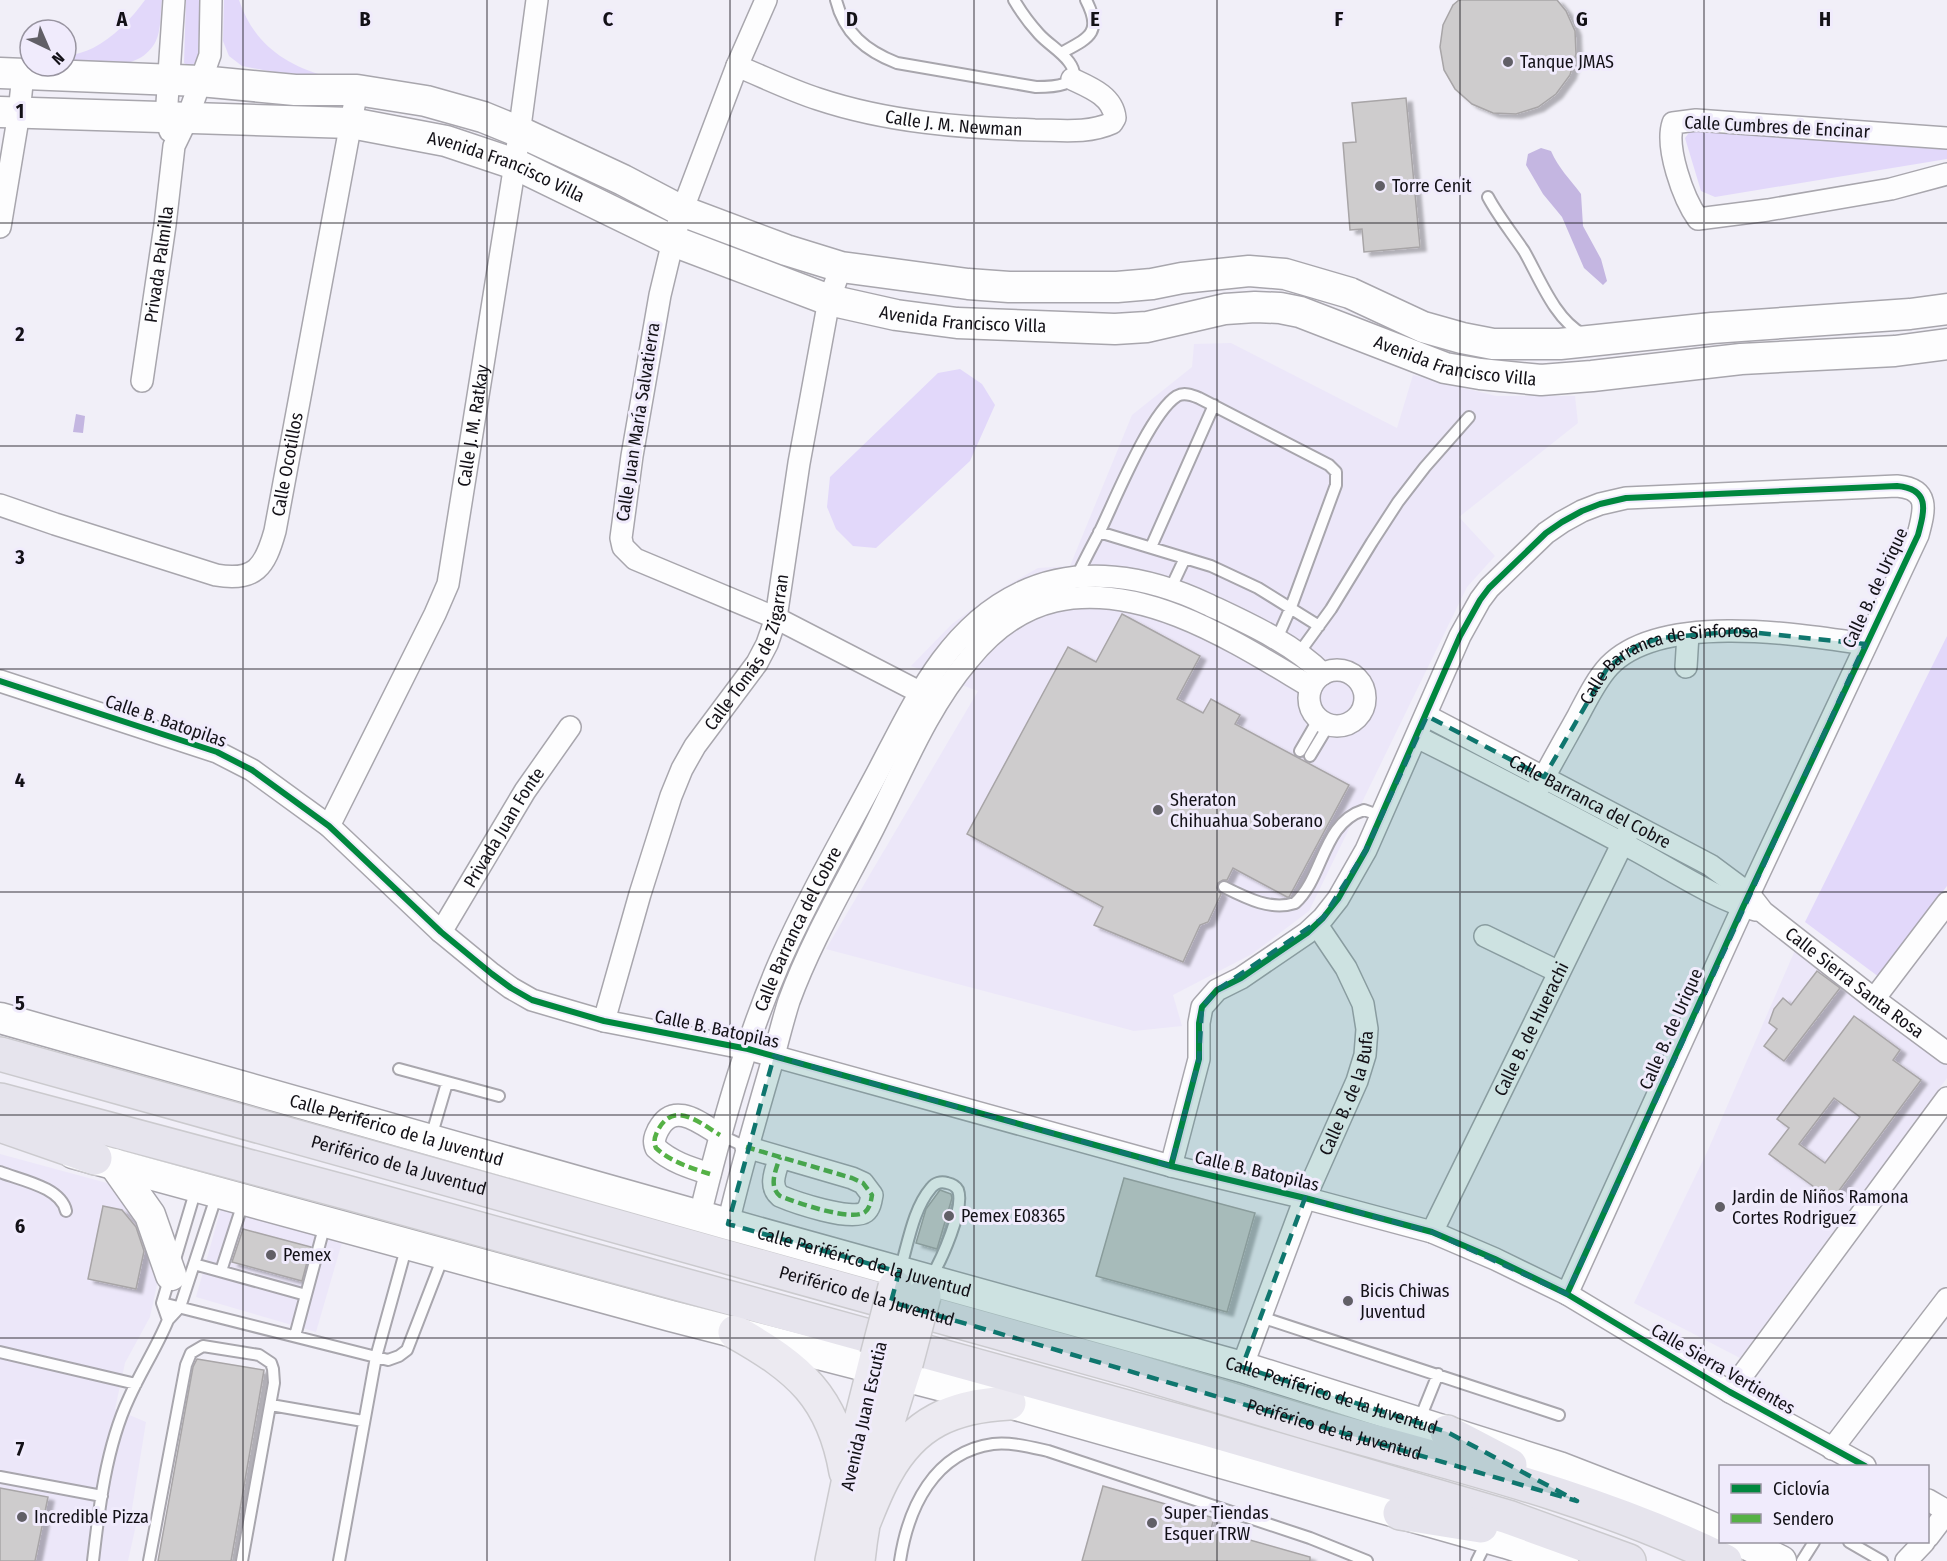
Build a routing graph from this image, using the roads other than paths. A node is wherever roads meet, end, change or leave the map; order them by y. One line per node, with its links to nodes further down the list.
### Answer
1 (174, 0): 12 (street)
2 (210, 0): 13 (street)
3 (537, 0): 18 (street, Calle J. M. Ratkay)
4 (766, 0): 9 (street, Calle Juan María Salvatierra)
5 (836, 0): 11 (lane)
6 (1014, 0): 8 (lane)
7 (1086, 0): 8 (lane)
8 (1060, 53): 11 (lane)
9 (737, 66): 11 (street, Calle J. M. Newman); 23 (street, Calle Juan María Salvatierra)
10 (11, 74): 12 (main road, Avenida Francisco Villa); 15 (street)
11 (1072, 79)
12 (168, 80): 13 (main road, Avenida Francisco Villa); 17 (street)
13 (200, 81): 14 (main road, Avenida Francisco Villa); 17 (street)
14 (357, 90): 16 (street, Calle Ocotillos); 18 (main road, Avenida Francisco Villa)
15 (10, 113): 17 (main road, Avenida Francisco Villa); 24 (street)
16 (351, 123): 17 (main road, Avenida Francisco Villa); 20 (main road, Avenida Francisco Villa); 34 (street, Calle Ocotillos)
17 (176, 128): 31 (street, Privada Palmilla)
18 (520, 132): 20 (street, Calle J. M. Ratkay); 23 (main road, Avenida Francisco Villa)
19 (1947, 138): 21 (street, Calle Cumbres de Encinar)
20 (515, 164): 25 (main road, Avenida Francisco Villa); 62 (street, Calle J. M. Ratkay)
21 (1947, 174)
22 (1488, 197): 29 (lane)
23 (682, 211): 25 (street, Calle Juan María Salvatierra); 26 (main road, Avenida Francisco Villa)
24 (0, 227)
25 (674, 242): 27 (main road, Avenida Francisco Villa); 43 (street, Calle Juan María Salvatierra)
26 (841, 267): 27 (street, Calle Tomás de Zigarran); 29 (main road, Avenida Francisco Villa)
27 (829, 300): 30 (main road, Avenida Francisco Villa); 43 (street, Calle Tomás de Zigarran)
28 (1947, 309): 29 (main road, Avenida Francisco Villa)
29 (1597, 340)
30 (1947, 344)
31 (142, 381)
32 (1214, 405): 35 (lane); 36 (lane); 40 (lane)
33 (1469, 417): 44 (lane)
34 (0, 505)
35 (1100, 532): 36 (lane); 38 (lane)
36 (1151, 547): 37 (lane)
37 (1185, 558): 39 (lane); 40 (lane)
38 (1077, 576): 39 (street); 42 (street)
39 (1170, 588): 41 (lane); 46 (street)
40 (1291, 607): 44 (lane); 46 (lane)
41 (1162, 609): 42 (street); 50 (street)
42 (1006, 612): 52 (street)
43 (776, 618): 52 (street, Calle Juan María Salvatierra); 75 (street, Calle Tomás de Zigarran)
44 (1319, 626): 48 (lane)
45 (1688, 634): 47 (street, Calle Barranca de Sinforosa); 49 (street); 58 (street, Calle Barranca de Sinforosa)
46 (1276, 640): 48 (street)
47 (1865, 644): 53 (street, Calle B. de Urique); 66 (street, Calle B. de Urique)
48 (1299, 653): 50 (street)
49 (1686, 667)
50 (1317, 680): 54 (street); 54 (street)
51 (0, 681): 62 (street, Calle B. Batopilas)
52 (929, 697): 67 (street, Calle Barranca del Cobre); 69 (street, Calle Barranca del Cobre)
53 (1427, 716): 56 (street, Calle B. de Urique); 58 (street, Calle Barranca del Cobre)
54 (1323, 723): 57 (lane)
55 (570, 727): 70 (street, Privada Juan Fonte)
56 (1417, 737): 59 (street, Calle Barranca del Cobre); 60 (street, Calle B. de Urique)
57 (1305, 754)
58 (1544, 777): 59 (street, Calle Barranca de Sinforosa); 61 (street, Calle Barranca del Cobre)
59 (1534, 796): 63 (street, Calle Barranca del Cobre)
60 (1381, 816): 64 (lane); 68 (street, Calle B. de Urique)
61 (1632, 824): 63 (street, Calle B. de Huerachi); 66 (street, Calle Barranca del Cobre)
62 (328, 826): 70 (street, Calle B. Batopilas)
63 (1622, 843): 66 (street, Calle Barranca del Cobre); 72 (street, Calle B. de Huerachi)
64 (1224, 888)
65 (1947, 903): 73 (street)
66 (1751, 904): 73 (street, Calle Sierra Santa Rosa); 108 (street, Calle B. de Urique)
67 (800, 918): 69 (street); 77 (street, Calle Barranca del Cobre)
68 (1317, 925): 94 (street, Calle B. de Urique); 98 (street, Calle B. de la Bufa)
69 (821, 928): 80 (street, Calle Barranca del Cobre)
70 (441, 932): 75 (street, Calle B. Batopilas)
71 (1485, 936): 72 (street)
72 (1559, 972): 102 (street, Calle B. de Huerachi)
73 (1874, 999): 78 (street, Calle Sierra Santa Rosa)
74 (0, 1018): 90 (main road, Calle Periférico de la Juventud)
75 (604, 1021): 77 (street, Calle B. Batopilas)
76 (0, 1031): 84 (highway)
77 (748, 1048): 80 (street, Calle B. Batopilas); 89 (street, Calle Barranca del Cobre)
78 (1947, 1053)
79 (0, 1054): 84 (highway, Periférico de la Juventud)
80 (774, 1056): 91 (street, Calle Barranca del Cobre); 94 (street, Calle B. Batopilas)
81 (399, 1069): 82 (lane)
82 (447, 1083): 83 (lane); 90 (lane)
83 (499, 1096)
84 (148, 1097): 133 (highway, Periférico de la Juventud)
85 (1947, 1098): 122 (street)
86 (0, 1100): 144 (highway, Periférico de la Juventud)
87 (0, 1125): 93 (highway)
88 (0, 1135): 93 (main road)
89 (720, 1135): 91 (lane); 96 (street, Calle Barranca del Cobre); 96 (street)
90 (431, 1139): 100 (main road, Calle Periférico de la Juventud)
91 (746, 1147): 92 (street); 100 (street, Calle Barranca del Cobre)
92 (780, 1157)
93 (104, 1161): 97 (main road); 106 (main road)
94 (1171, 1166): 98 (street, Calle B. Batopilas)
95 (0, 1172): 99 (lane)
96 (710, 1174): 100 (street, Calle Barranca del Cobre)
97 (220, 1192): 101 (main road); 105 (lane); 106 (lane); 106 (lane)
98 (1305, 1198): 102 (street, Calle B. Batopilas); 112 (street, Calle B. de la Bufa)
99 (66, 1211)
100 (714, 1220): 107 (main road, Calle Periférico de la Juventud)
101 (326, 1222): 103 (main road); 109 (lane)
102 (1432, 1233): 108 (street, Calle B. Batopilas)
103 (407, 1244): 104 (main road); 117 (lane)
104 (444, 1254): 114 (main road); 117 (lane)
105 (221, 1271): 106 (lane); 109 (lane)
106 (176, 1280): 111 (lane); 111 (lane); 113 (lane)
107 (912, 1284): 107 (lane); 118 (main road, Avenida Juan Escutia, bridge); 119 (main road, Calle Periférico de la Juventud)
108 (1566, 1294): 122 (street, Calle Sierra Vertientes)
109 (306, 1295): 115 (lane)
110 (1947, 1299): 128 (street)
111 (180, 1307): 113 (lane); 115 (lane)
112 (1261, 1317): 119 (street, Calle B. de la Bufa); 120 (lane)
113 (168, 1320): 121 (lane)
114 (735, 1332): 118 (main road); 131 (main road)
115 (295, 1336): 117 (lane)
116 (0, 1352): 121 (lane)
117 (376, 1357): 126 (lane)
118 (890, 1366): 123 (main road); 131 (main road, Avenida Juan Escutia); 137 (main road, Avenida Juan Escutia)
119 (1242, 1367): 127 (main road, Calle Periférico de la Juventud)
120 (1438, 1374): 125 (lane); 127 (lane)
121 (136, 1384): 132 (lane)
122 (1730, 1392): 128 (street, Calle Sierra Vertientes)
123 (1009, 1403): 136 (main road); 137 (main road)
124 (271, 1405): 126 (lane); 146 (lane); 147 (lane)
125 (1559, 1415)
126 (363, 1421): 148 (lane)
127 (1432, 1427): 133 (highway); 138 (main road, Calle Periférico de la Juventud)
128 (1832, 1449): 129 (street, Calle Sierra Vertientes)
129 (1861, 1465)
130 (0, 1477): 132 (lane)
131 (848, 1481): 149 (main road, Avenida Juan Escutia)
132 (102, 1496): 145 (lane)
133 (1577, 1501): 154 (highway, Periférico de la Juventud)
134 (1929, 1501): 135 (street)
135 (1947, 1511): 139 (street)
136 (1400, 1513): 143 (main road); 144 (highway)
137 (861, 1529): 150 (main road, Avenida Juan Escutia)
138 (1719, 1532)
139 (1929, 1536)
140 (1744, 1543): 155 (main road)
141 (1813, 1543): 156 (lane)
142 (1851, 1543): 157 (lane)
143 (1483, 1550): 144 (main road)
144 (1570, 1551): 153 (highway, Periférico de la Juventud)
145 (93, 1561)
146 (149, 1561)
147 (242, 1561)
148 (339, 1561)
149 (832, 1561)
150 (858, 1561)
151 (900, 1561): 152 (lane)
152 (1366, 1561)
153 (1629, 1561)
154 (1725, 1561)
155 (1781, 1561)
156 (1802, 1561)
157 (1882, 1561)

